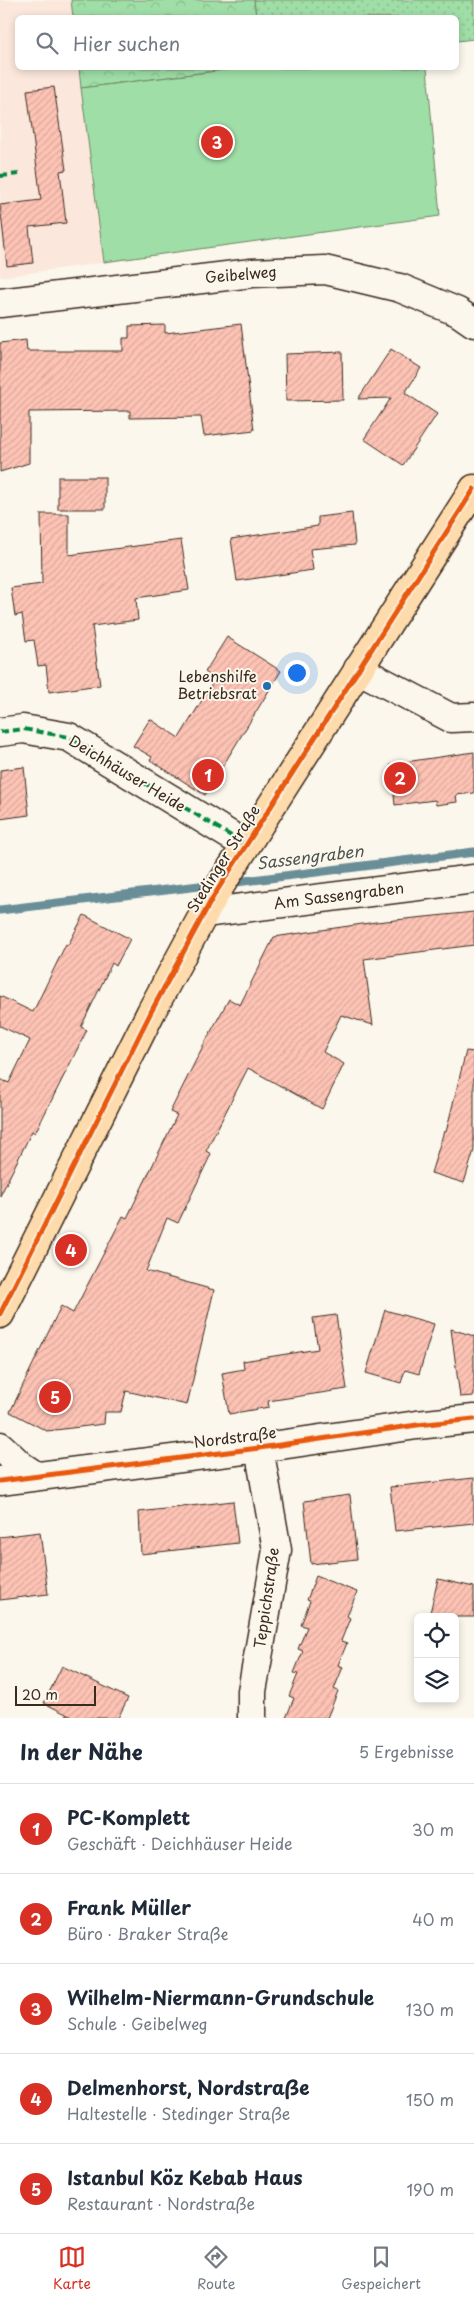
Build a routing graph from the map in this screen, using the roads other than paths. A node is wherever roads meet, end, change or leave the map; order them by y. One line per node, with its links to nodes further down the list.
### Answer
1 (0, 303): 2 (street, Geibelweg)
2 (474, 323)
3 (474, 489): 4 (main road, Stedinger Straße)
4 (358, 669): 5 (street); 7 (main road, Stedinger Straße)
5 (474, 717)
6 (0, 732): 7 (street, Deichhäuser Heide)
7 (239, 856): 9 (main road, Stedinger Straße)
8 (474, 879): 9 (street, Am Sassengraben)
9 (208, 905): 10 (main road, Stedinger Straße)
10 (0, 1314)
11 (474, 1420): 13 (street, Nordstraße)
12 (0, 1446): 14 (street)
13 (259, 1448): 14 (street, Nordstraße); 16 (street, Teppichstraße)
14 (36, 1476): 15 (street, Nordstraße)
15 (0, 1481)
16 (252, 1718)

